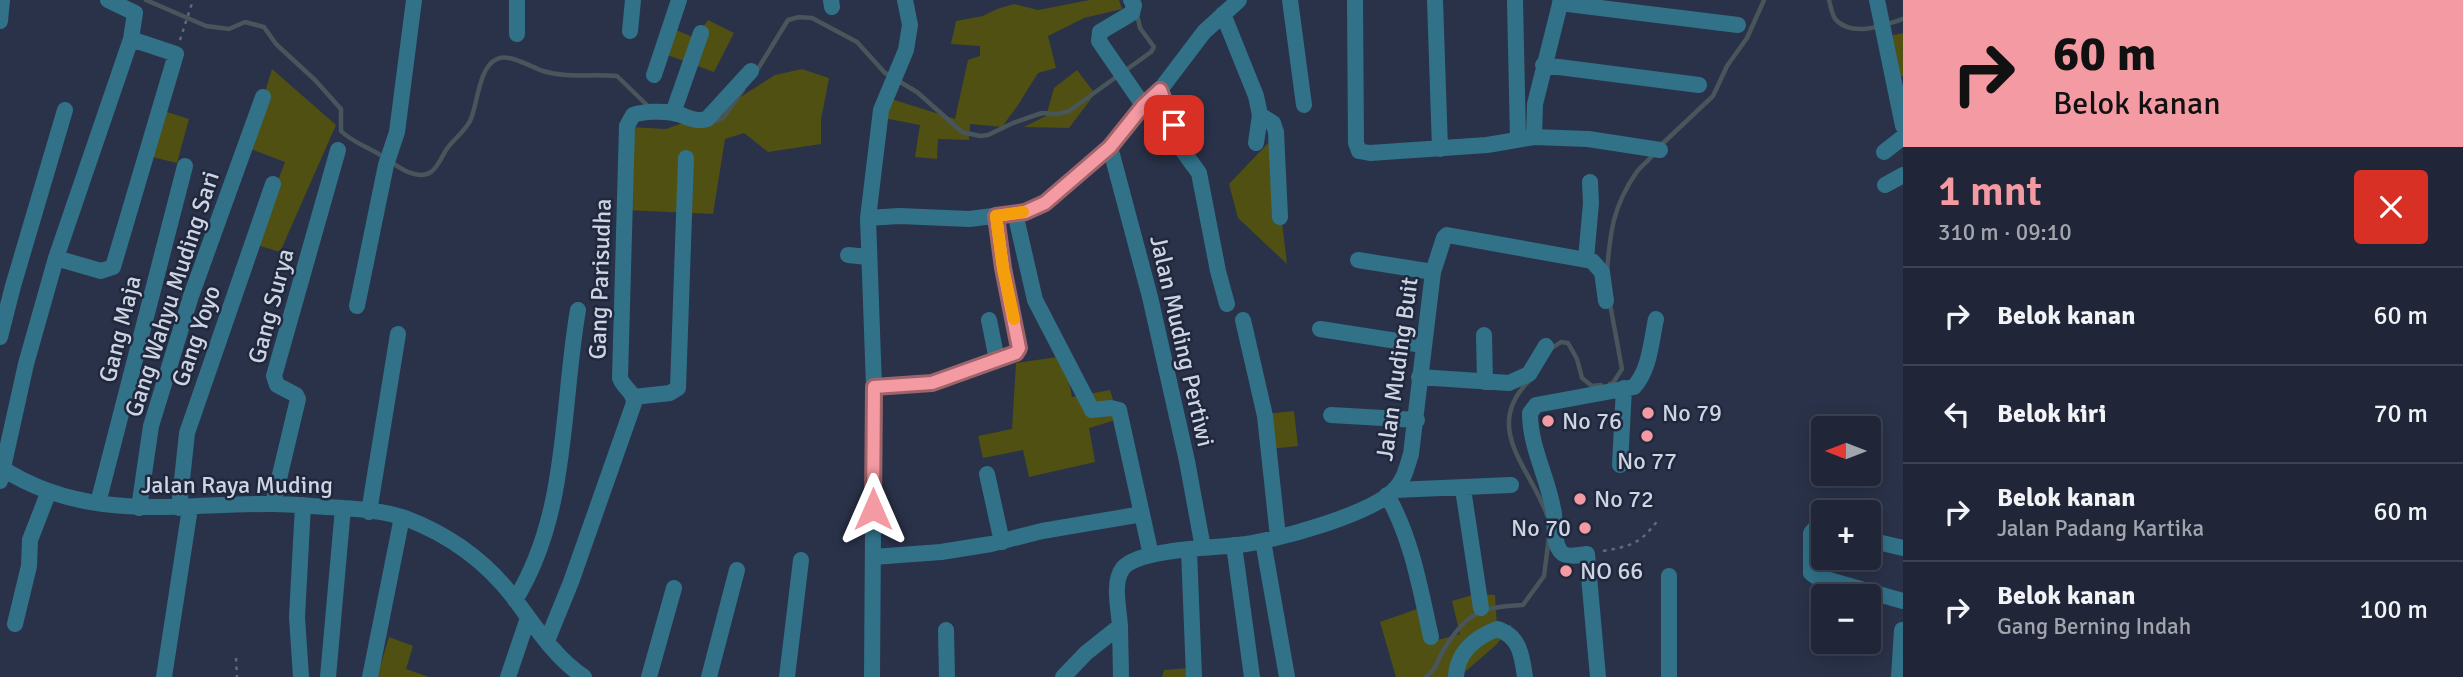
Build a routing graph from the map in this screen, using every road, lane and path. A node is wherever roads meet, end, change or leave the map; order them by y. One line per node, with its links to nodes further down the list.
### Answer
1 (2, 0): 18 (street)
2 (108, 0): 23 (street)
3 (193, 0): 24 (path)
4 (414, 0): 63 (street)
5 (517, 0): 22 (street)
6 (633, 0): 20 (street)
7 (680, 0): 27 (street)
8 (905, 0): 54 (street)
9 (1131, 0): 31 (street)
10 (1239, 0): 17 (street)
11 (1290, 0): 32 (street)
12 (1355, 0): 41 (street)
13 (1435, 0): 41 (street)
14 (1515, 0): 37 (street)
15 (1877, 0): 36 (street)
16 (1561, 2): 19 (street); 25 (street)
17 (1223, 15): 29 (street); 35 (street)
18 (0, 21)
19 (1738, 25)
20 (630, 32)
21 (701, 33): 34 (street)
22 (517, 34)
23 (131, 39): 24 (street); 57 (street)
24 (176, 54): 57 (street)
25 (1543, 65): 28 (street); 37 (street)
26 (751, 71): 34 (street)
27 (654, 75)
28 (1699, 85)
29 (1160, 90): 31 (street); 62 (street)
30 (262, 97): 92 (street, Gang Wahyu Muding Sari)
31 (1143, 106): 40 (street)
32 (1304, 106)
33 (65, 110): 71 (street)
34 (673, 113): 79 (street, Gang Parisudha)
35 (1261, 115): 39 (street); 53 (street)
36 (1903, 126)
37 (1529, 133): 41 (street); 43 (street)
38 (1903, 137): 44 (street)
39 (1256, 143)
40 (1110, 147): 51 (street); 104 (street, Jalan Muding Pertiwi)
41 (1440, 149)
42 (338, 150): 90 (street, Gang Surya)
43 (1660, 150)
44 (1884, 152)
45 (687, 158): 79 (street)
46 (185, 166): 89 (street, Gang Maja)
47 (1903, 174): 50 (street)
48 (1590, 182): 58 (street)
49 (273, 184): 93 (street, Gang Yoyo)
50 (1885, 185)
51 (1016, 214): 52 (street); 96 (street)
52 (996, 216): 54 (street); 74 (street)
53 (1280, 217)
54 (868, 218): 56 (street)
55 (848, 256): 56 (street)
56 (868, 257): 77 (street)
57 (56, 258): 83 (street)
58 (1586, 259): 60 (street, Jalan Muding Buit); 61 (street)
59 (1358, 260): 60 (street)
60 (1433, 272): 72 (street, Jalan Muding Buit)
61 (1606, 301)
62 (1227, 304)
63 (357, 306)
64 (578, 310): 113 (street)
65 (1656, 319): 78 (street)
66 (989, 320): 74 (street)
67 (1243, 320): 99 (street)
68 (1320, 329): 72 (street)
69 (398, 334): 95 (street)
70 (1484, 335): 76 (street)
71 (0, 337)
72 (1423, 345): 75 (street, Jalan Muding Buit)
73 (1546, 346): 76 (street)
74 (997, 360): 77 (street)
75 (1419, 377): 76 (street); 81 (street, Jalan Muding Buit)
76 (1485, 382)
77 (874, 387): 107 (street)
78 (1624, 388): 82 (street); 105 (street)
79 (634, 397): 122 (street)
80 (1331, 415): 81 (street)
81 (1416, 420): 88 (street, Jalan Muding Buit)
82 (1620, 465)
83 (1, 474): 87 (street, Jalan Raya Muding)
84 (987, 474): 100 (street)
85 (1511, 485): 86 (street)
86 (1463, 489): 88 (street); 115 (street)
87 (50, 491): 89 (street, Jalan Raya Muding); 117 (street)
88 (1391, 493): 99 (street, Jalan Muding Buit); 121 (street)
89 (98, 503): 92 (street, Jalan Raya Muding)
90 (273, 504): 91 (street, Jalan Raya Muding); 93 (street, Jalan Raya Muding)
91 (303, 505): 94 (street, Jalan Raya Muding); 127 (street)
92 (139, 508): 93 (street, Jalan Raya Muding)
93 (185, 508): 125 (street, Gang Yoyo)
94 (343, 508): 95 (street, Jalan Raya Muding); 128 (street)
95 (369, 512): 97 (street, Jalan Raya Muding)
96 (1142, 514): 100 (street); 106 (street)
97 (402, 517): 113 (street, Jalan Raya Muding); 129 (street)
98 (1658, 520): 105 (path)
99 (1270, 539): 102 (street, Jalan Muding Buit); 140 (street)
100 (1002, 542): 107 (street)
101 (1881, 543): 103 (street)
102 (1234, 545): 104 (street, Jalan Muding Buit); 139 (street)
103 (1903, 548)
104 (1196, 549): 106 (street, Jalan Muding Buit); 138 (street, Jalan Muding Pertiwi)
105 (1587, 554): 143 (street)
106 (1151, 555): 118 (street, Jalan Muding Buit)
107 (873, 557): 135 (street)
108 (801, 560): 134 (street)
109 (737, 570): 133 (street)
110 (1811, 570): 114 (street)
111 (1669, 576): 144 (street)
112 (674, 588): 132 (street)
113 (515, 600): 116 (street, Jalan Raya Muding)
114 (1903, 601)
115 (1481, 608)
116 (528, 618): 122 (street, Jalan Raya Muding); 130 (street)
117 (15, 624)
118 (1120, 626): 124 (street); 137 (street, Jalan Muding Buit)
119 (946, 631): 136 (street)
120 (1902, 631): 145 (street)
121 (1431, 637)
122 (547, 642): 131 (street, Jalan Raya Muding)
123 (236, 658): 126 (path)
124 (1068, 675)
125 (164, 677)
126 (237, 677)
127 (301, 677)
128 (328, 677)
129 (370, 677)
130 (508, 677)
131 (584, 677)
132 (649, 677)
133 (709, 677)
134 (787, 677)
135 (872, 677)
136 (947, 677)
137 (1121, 677)
138 (1194, 677)
139 (1252, 677)
140 (1287, 677)
141 (1456, 677): 142 (street)
142 (1525, 677)
143 (1598, 677)
144 (1669, 677)
145 (1899, 677)

